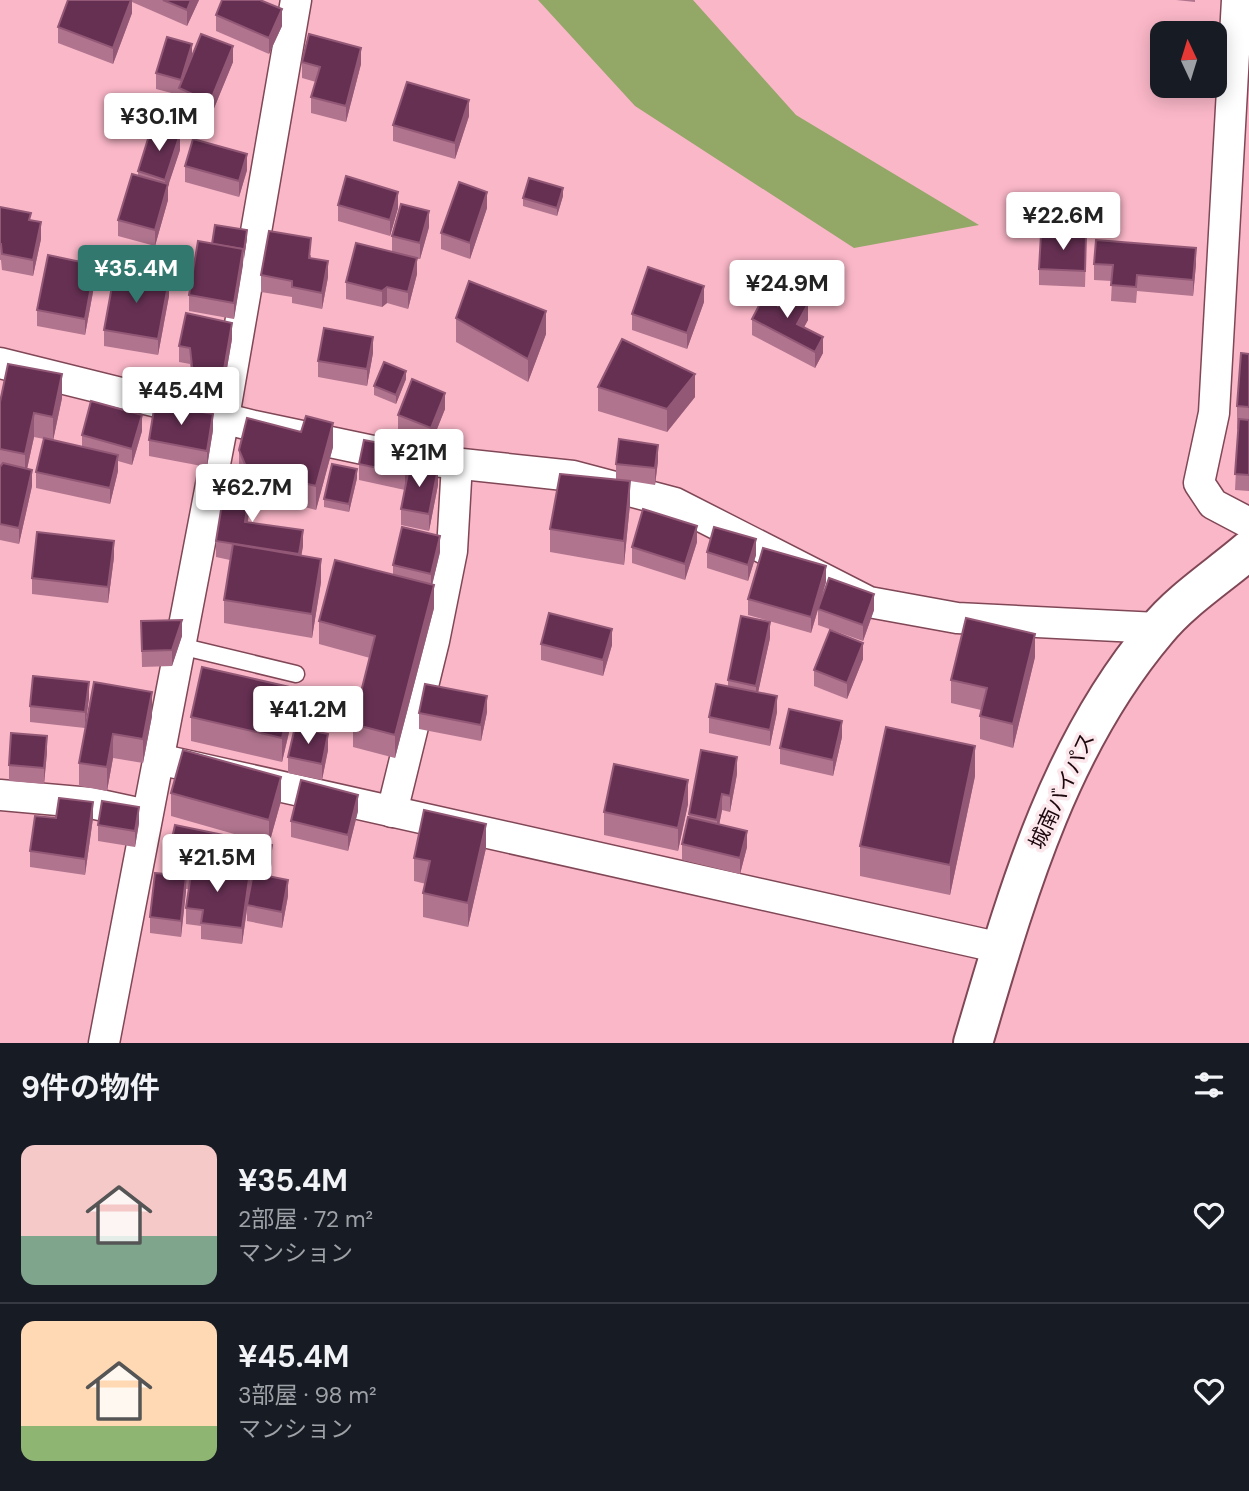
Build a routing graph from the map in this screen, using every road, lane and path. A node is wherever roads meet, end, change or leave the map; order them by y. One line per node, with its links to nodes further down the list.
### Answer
1 (296, 0): 4 (street)
2 (1237, 0): 6 (street)
3 (1, 366): 4 (street)
4 (224, 417): 5 (street); 9 (street)
5 (457, 463): 8 (street); 13 (street)
6 (1249, 523)
7 (1249, 550): 8 (highway, 城南バイパス)
8 (1158, 628): 15 (highway, 城南バイパス)
9 (180, 646): 10 (lane); 11 (street)
10 (296, 674)
11 (158, 759): 13 (street); 14 (street)
12 (0, 795): 14 (street)
13 (392, 811): 15 (street)
14 (148, 815): 16 (street)
15 (1001, 948): 17 (highway, 城南バイパス)
16 (104, 1043)
17 (973, 1043)

